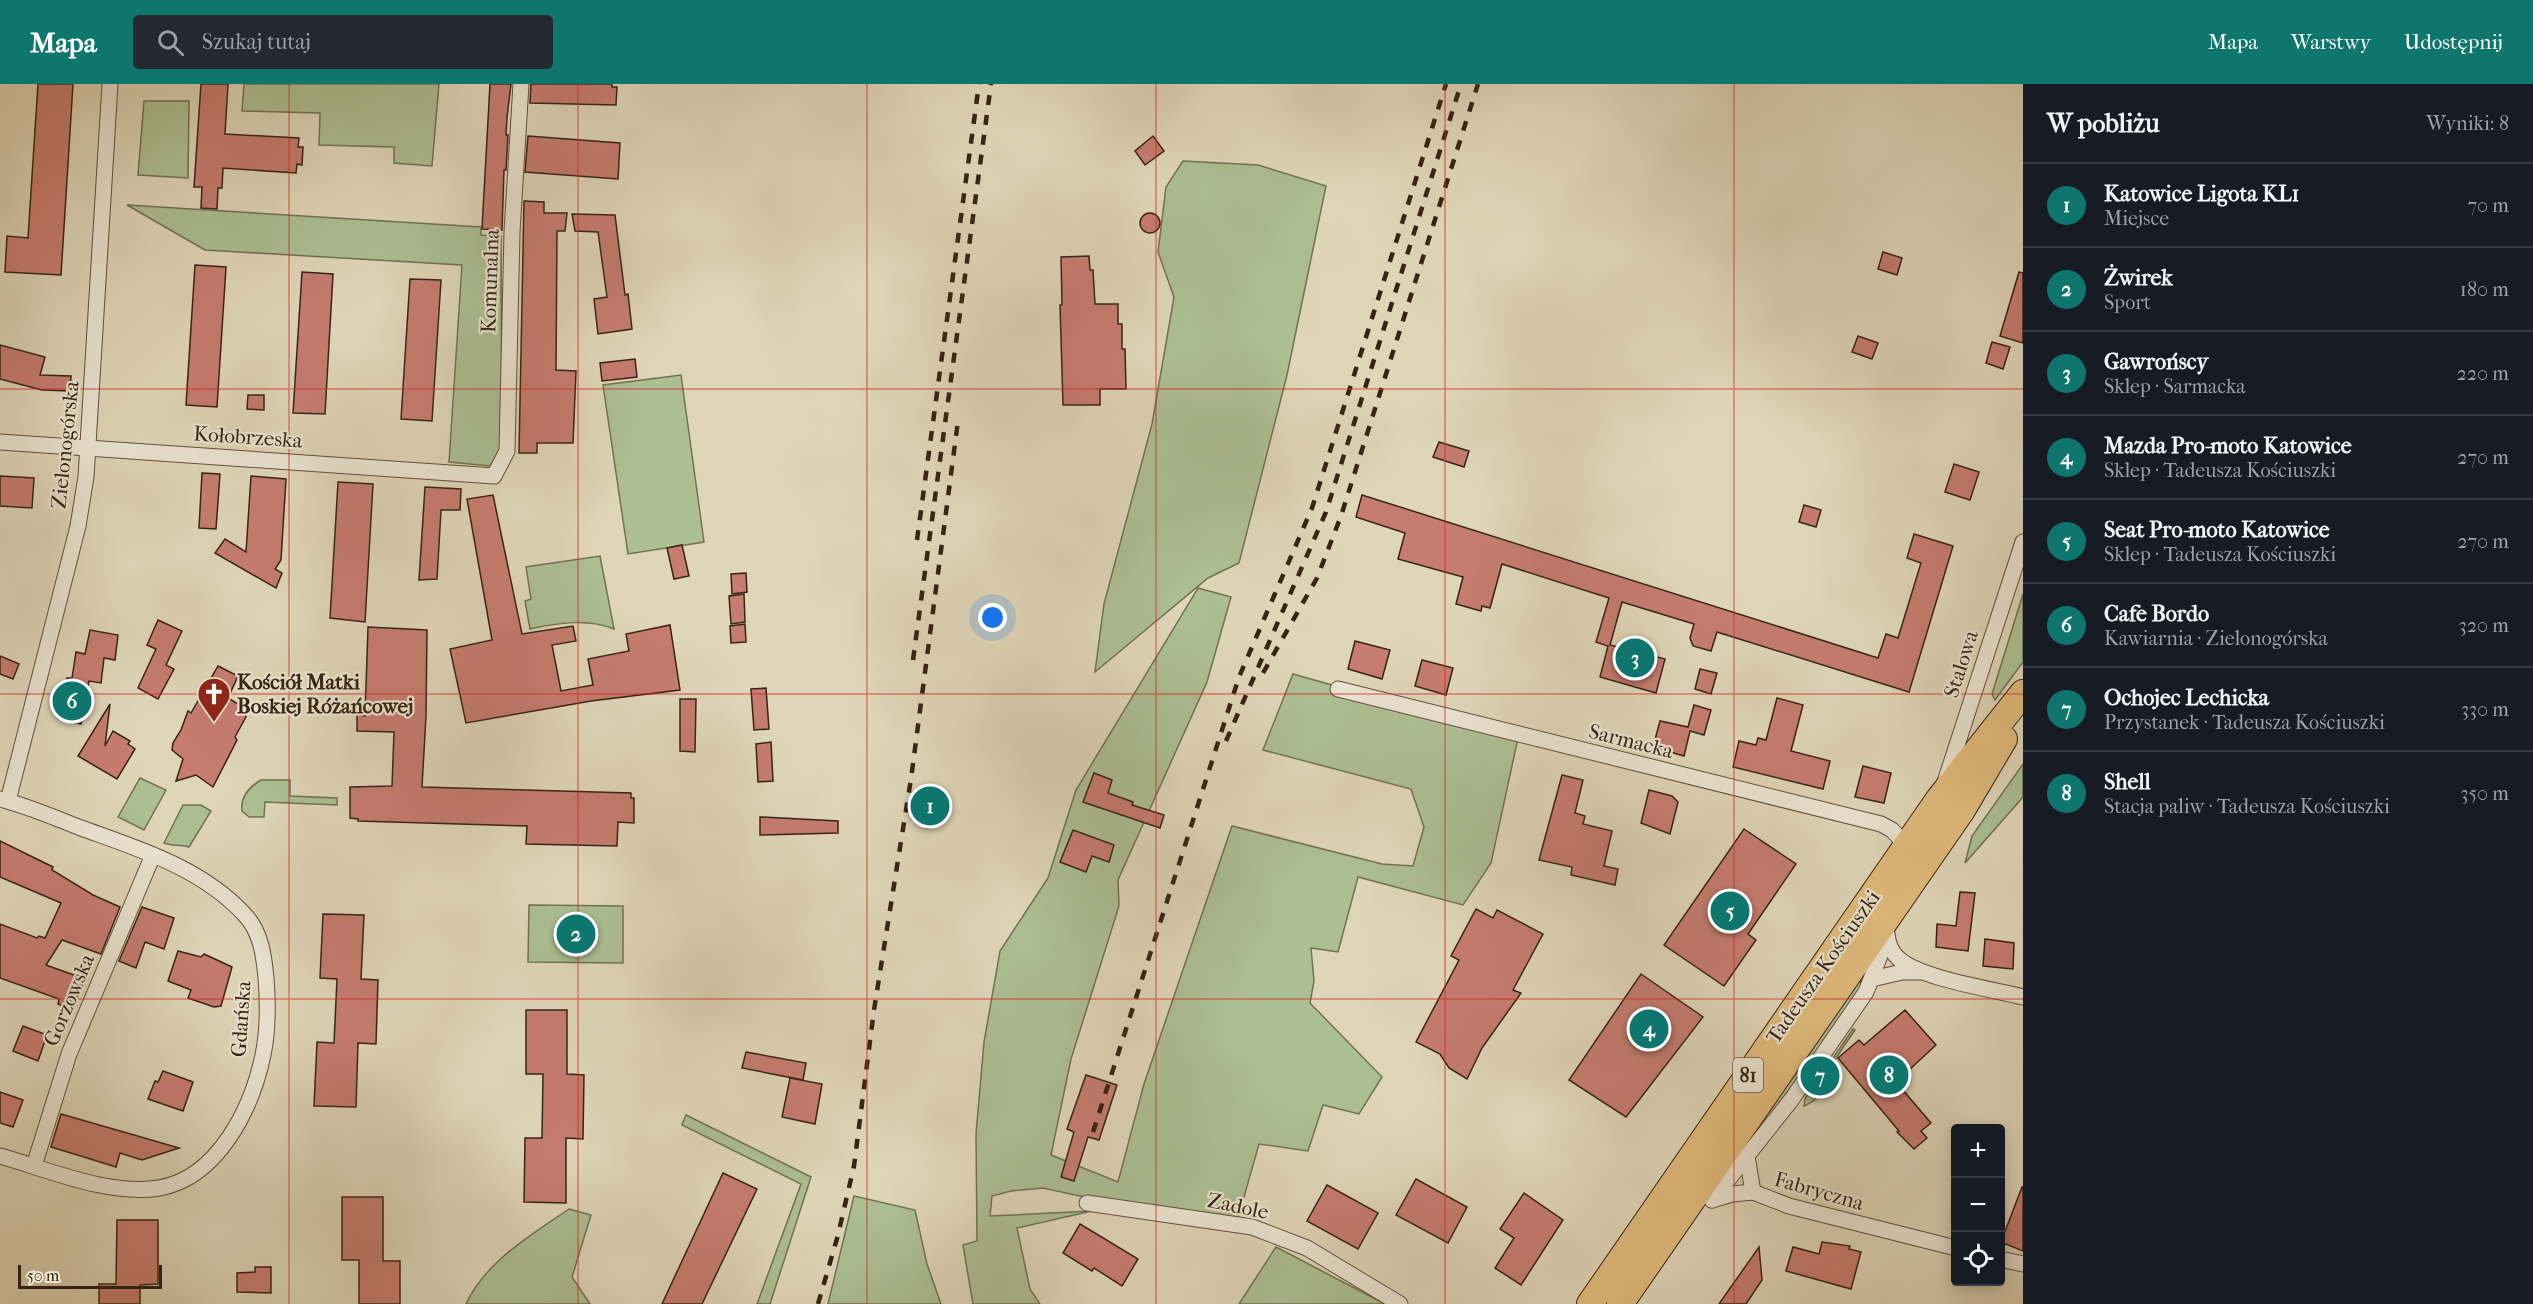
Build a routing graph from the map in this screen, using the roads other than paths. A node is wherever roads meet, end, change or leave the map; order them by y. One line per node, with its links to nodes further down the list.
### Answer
1 (110, 84): 4 (street, Zielonogórska)
2 (521, 84): 5 (street, Komunalna)
3 (0, 442): 4 (street, Kołobrzeska)
4 (88, 448): 5 (street, Kołobrzeska); 11 (street, Zielonogórska)
5 (494, 476)
6 (2023, 542): 10 (street, Stalowa)
7 (1338, 689): 12 (street, Sarmacka)
8 (2023, 693): 10 (main road, Tadeusza Kościuszki / 81)
9 (2023, 706): 14 (main road, Tadeusza Kościuszki / 81)
10 (1940, 798): 12 (main road, Tadeusza Kościuszki / 81)
11 (4, 800): 13 (street, Gdańska)
12 (1907, 846): 29 (main road, Tadeusza Kościuszki / 81)
13 (153, 855): 20 (street, Gorzowska); 20 (street, Gdańska)
14 (1888, 925): 15 (street); 16 (street); 24 (main road, Tadeusza Kościuszki / 81)
15 (1921, 972): 16 (street); 17 (street)
16 (1872, 979): 19 (street)
17 (2023, 997)
18 (0, 1156): 20 (street, Gdańska)
19 (1747, 1156): 21 (street); 22 (street)
20 (34, 1166)
21 (1753, 1192): 22 (street, Fabryczna); 25 (street, Fabryczna)
22 (1712, 1200): 24 (street, Fabryczna)
23 (1087, 1203): 28 (street, Zadole)
24 (1676, 1222): 30 (main road, Tadeusza Kościuszki / 81)
25 (1951, 1247)
26 (2005, 1260): 27 (street)
27 (2023, 1264)
28 (1400, 1304)
29 (1590, 1304)
30 (1620, 1304)

